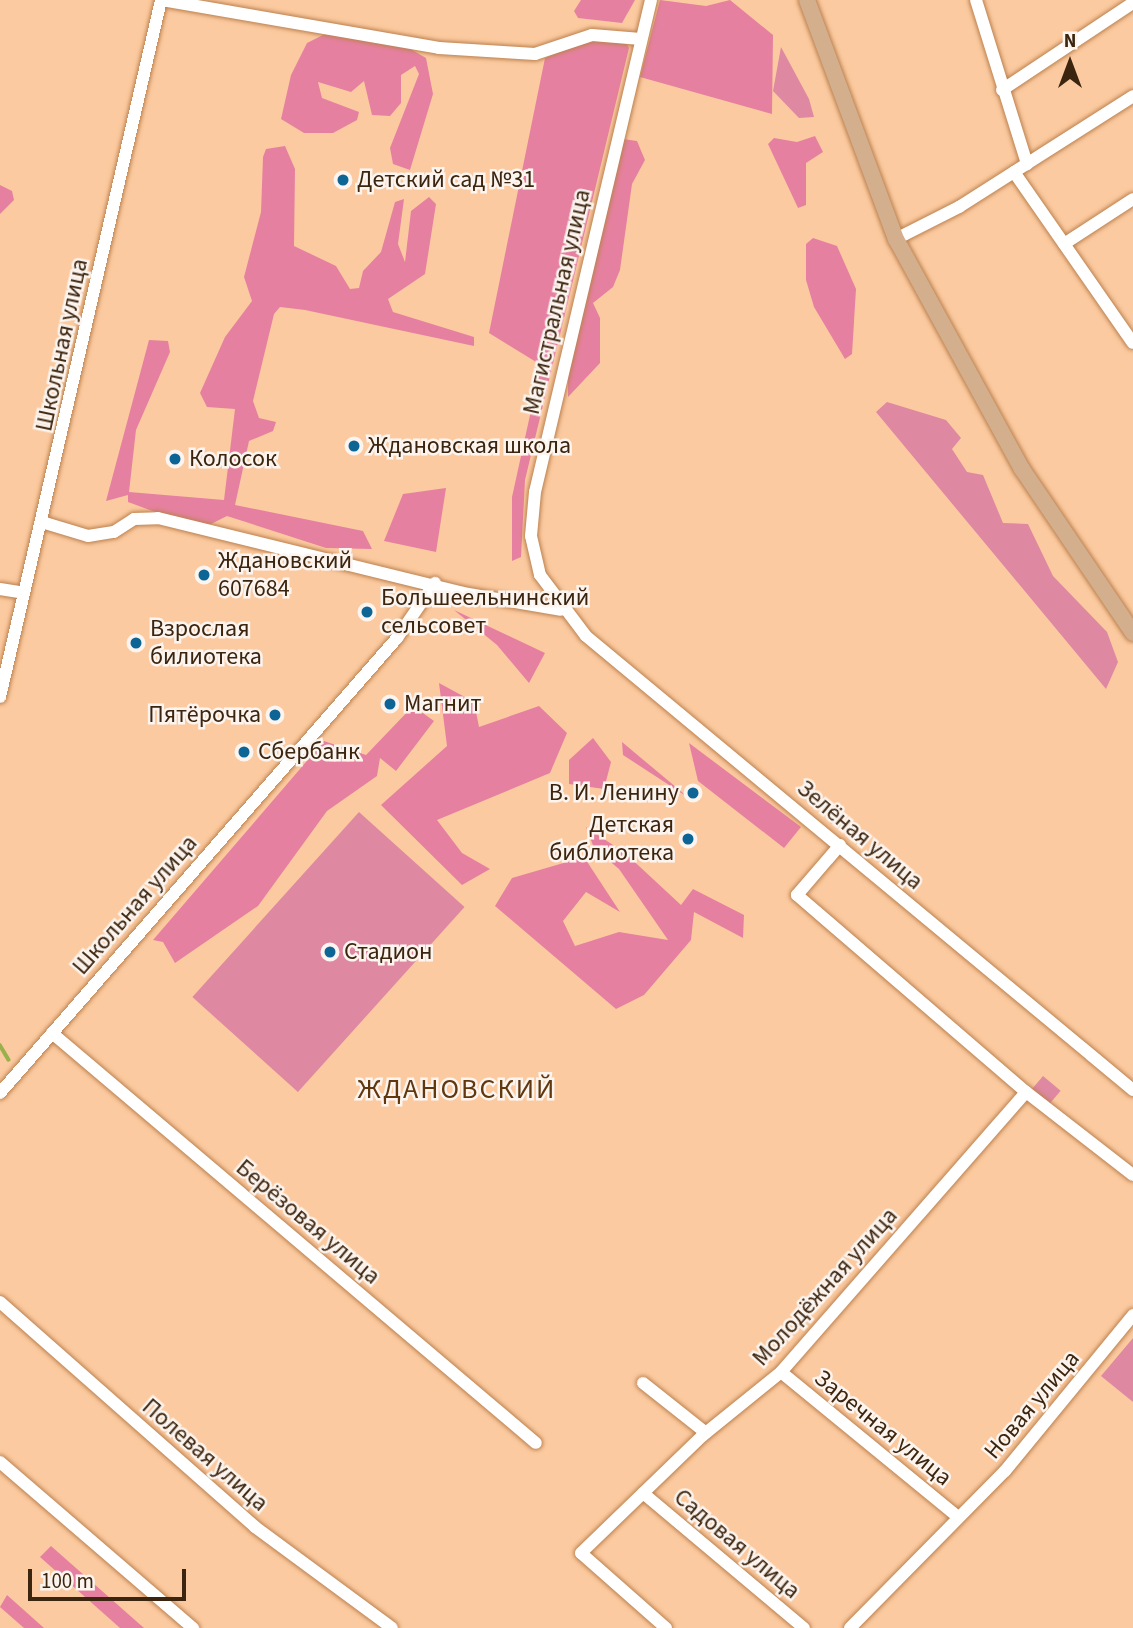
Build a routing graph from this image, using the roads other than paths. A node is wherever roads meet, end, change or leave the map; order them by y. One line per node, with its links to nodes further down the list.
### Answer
1 (162, 0): 6 (street, Школьная улица); 15 (street, Школьная улица)
2 (651, 0): 6 (street, Магистральная улица)
3 (807, 0): 12 (main road)
4 (976, 0): 7 (street)
5 (1133, 3): 7 (street)
6 (641, 39): 19 (street, Магистральная улица)
7 (1002, 90): 9 (street)
8 (1133, 96): 9 (street)
9 (1027, 164): 10 (street)
10 (1014, 172): 12 (street); 13 (street)
11 (1133, 199): 13 (street)
12 (896, 239): 20 (main road)
13 (1064, 244): 14 (street)
14 (1133, 343)
15 (45, 523): 16 (street); 18 (street, Школьная улица)
16 (435, 583): 19 (street); 23 (street, Школьная улица)
17 (0, 589): 18 (street)
18 (24, 593): 21 (street, Школьная улица)
19 (562, 610): 22 (street, Зелёная улица)
20 (1133, 633)
21 (0, 697)
22 (840, 845): 24 (street, Зелёная улица); 25 (street)
23 (52, 1033): 26 (street, Школьная улица); 33 (street, Берёзовая улица)
24 (1133, 1090)
25 (1026, 1092): 27 (street); 30 (street, Молодёжная улица)
26 (0, 1093)
27 (1133, 1175)
28 (0, 1302): 38 (street, Полевая улица)
29 (1133, 1315): 36 (street, Новая улица)
30 (781, 1372): 32 (street, Молодёжная улица); 36 (street, Заречная улица)
31 (643, 1383): 32 (street)
32 (706, 1433): 35 (street, Молодёжная улица)
33 (536, 1443)
34 (0, 1462): 37 (street)
35 (643, 1493): 39 (street, Молодёжная улица); 40 (street, Садовая улица)
36 (958, 1517): 41 (street, Новая улица)
37 (193, 1628)
38 (391, 1628)
39 (666, 1628)
40 (804, 1628)
41 (850, 1628)

